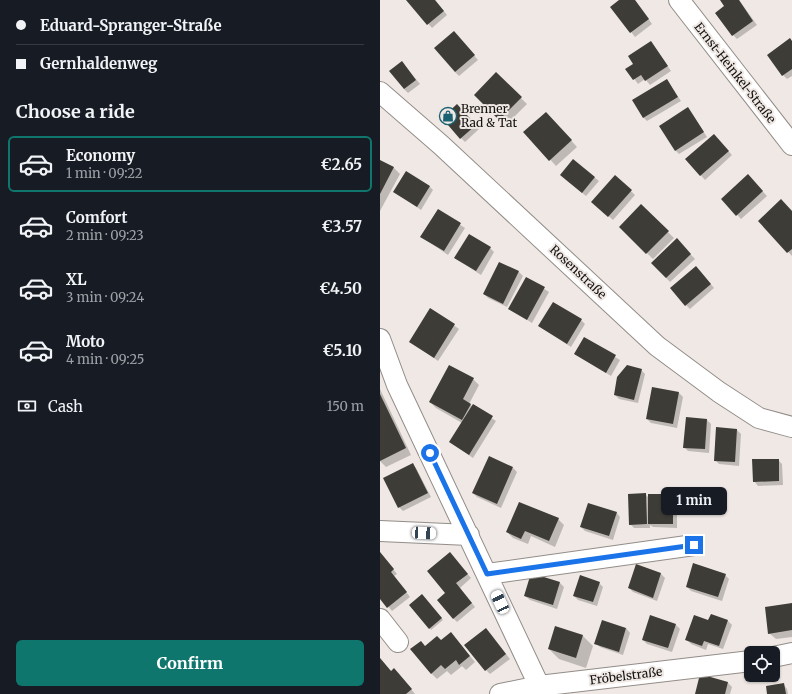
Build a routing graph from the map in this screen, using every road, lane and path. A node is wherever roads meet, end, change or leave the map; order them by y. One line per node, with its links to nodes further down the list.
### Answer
1 (679, 0): 3 (street, Ernst-Heinkel-Straße)
2 (380, 92): 5 (street, Rosenstraße)
3 (792, 145)
4 (380, 338): 7 (street)
5 (792, 427)
6 (380, 531): 7 (street)
7 (469, 535): 9 (street)
8 (694, 545): 9 (street)
9 (487, 574): 15 (street)
10 (380, 620): 11 (street)
11 (398, 642)
12 (792, 653): 13 (street)
13 (780, 656)
14 (744, 662): 15 (street, Fröbelstraße)
15 (541, 690): 16 (street, Fröbelstraße)
16 (500, 694)

